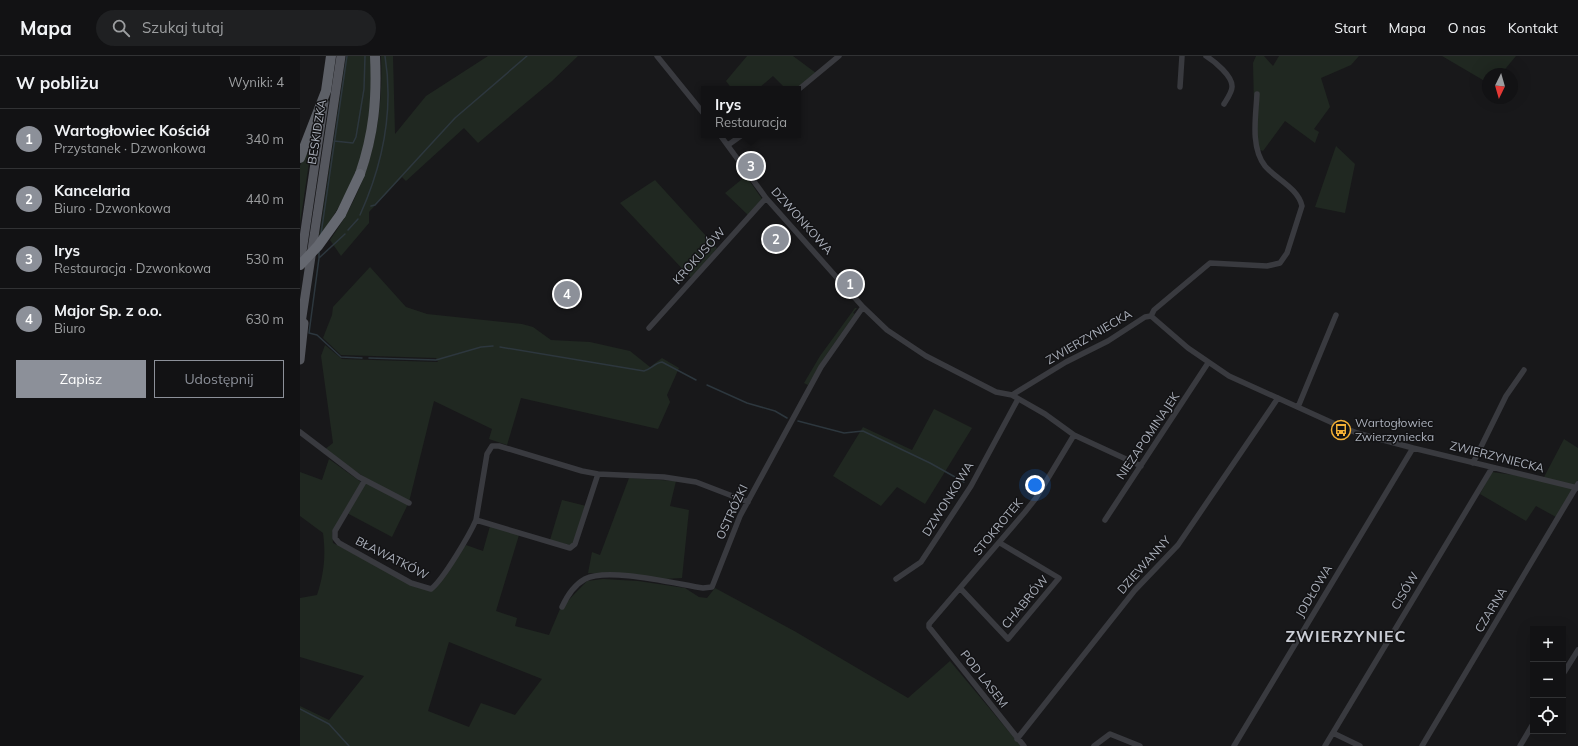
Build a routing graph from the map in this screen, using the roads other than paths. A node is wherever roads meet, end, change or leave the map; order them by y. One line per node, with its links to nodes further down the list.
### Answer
1 (331, 56): 10 (highway, BESKIDZKA)
2 (341, 56): 20 (main road, BESKIDZKA)
3 (375, 56): 19 (highway, bridge)
4 (657, 56): 13 (street)
5 (839, 56): 9 (street)
6 (1182, 56): 8 (street)
7 (1206, 56): 12 (street)
8 (1180, 87)
9 (801, 88)
10 (326, 91): 17 (highway); 19 (main road, BESKIDZKA)
11 (1257, 94): 23 (street)
12 (1224, 104)
13 (701, 110)
14 (722, 138): 16 (street, DZWONKOWA)
15 (738, 138): 16 (street)
16 (728, 145): 18 (street, DZWONKOWA)
17 (300, 158)
18 (766, 198): 21 (street, DZWONKOWA); 24 (street, KROKUSÓW)
19 (300, 265)
20 (306, 294): 25 (main road, BESKIDZKA); 26 (main road)
21 (863, 307): 29 (street, DZWONKOWA); 44 (street, OSTRÓŻKI)
22 (1336, 315): 32 (street)
23 (1151, 316): 27 (street, ZWIERZYNIECKA); 29 (street, ZWIERZYNIECKA)
24 (649, 328)
25 (300, 330)
26 (300, 360)
27 (1208, 363): 30 (street, ZWIERZYNIECKA); 39 (street, NIEZAPOMINAJEK)
28 (1524, 370): 38 (street)
29 (1012, 395): 31 (street, DZWONKOWA)
30 (1278, 398): 32 (street, ZWIERZYNIECKA); 57 (street, DZIEWANNY)
31 (1018, 399): 34 (street, DZWONKOWA); 49 (street, DZWONKOWA)
32 (1298, 407): 37 (street, ZWIERZYNIECKA)
33 (300, 432): 36 (street)
34 (1074, 435): 39 (street, DZWONKOWA); 48 (street, STOKROTEK)
35 (300, 438): 36 (street)
36 (306, 439): 42 (street)
37 (1413, 448): 38 (street, ZWIERZYNIECKA); 61 (street, JODŁOWA)
38 (1473, 463): 40 (street, ZWIERZYNIECKA)
39 (1141, 466): 47 (street, NIEZAPOMINAJEK)
40 (1492, 468): 43 (street, ZWIERZYNIECKA); 56 (street, CISÓW)
41 (598, 474): 44 (street, BŁAWATKÓW); 46 (street); 46 (street, BŁAWATKÓW)
42 (365, 480): 45 (street); 46 (street, BŁAWATKÓW)
43 (1577, 487): 64 (street, CZARNA)
44 (748, 502): 51 (street, OSTRÓŻKI)
45 (409, 503)
46 (476, 520)
47 (1105, 520)
48 (1000, 543): 50 (street, STOKROTEK); 50 (street, CHABRÓW)
49 (896, 579)
50 (960, 588): 52 (street, STOKROTEK)
51 (562, 607)
52 (929, 624): 57 (street, POD LASEM)
53 (1578, 650): 54 (street)
54 (1566, 669)
55 (1530, 729): 65 (street)
56 (1333, 733): 62 (street, CISÓW); 63 (street)
57 (1017, 739): 58 (street, POD LASEM)
58 (1024, 746)
59 (1094, 746): 60 (street)
60 (1140, 746)
61 (1234, 746)
62 (1325, 746)
63 (1360, 746)
64 (1422, 746)
65 (1520, 746)

